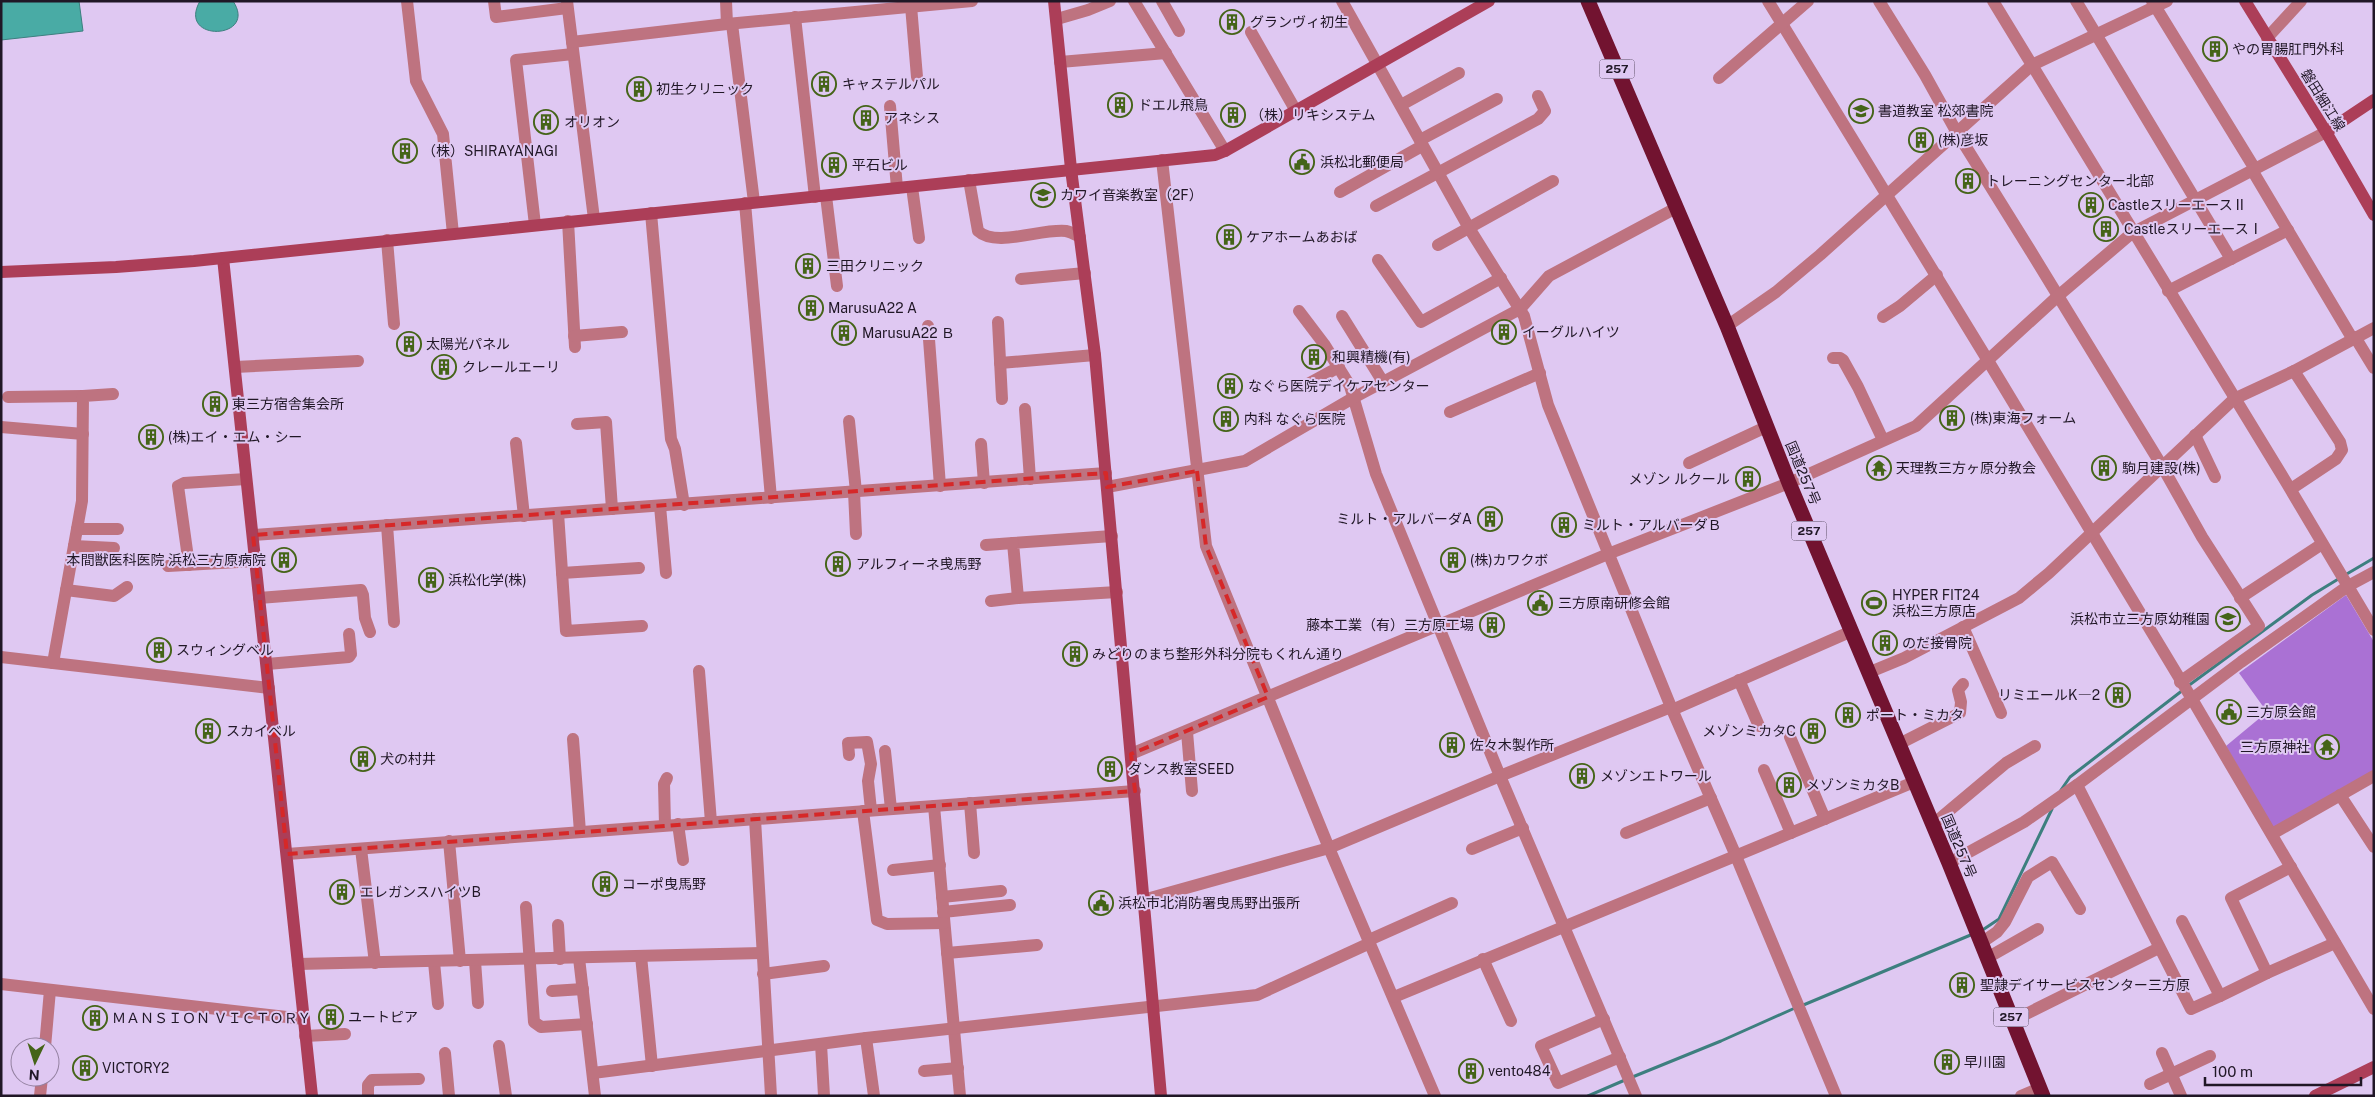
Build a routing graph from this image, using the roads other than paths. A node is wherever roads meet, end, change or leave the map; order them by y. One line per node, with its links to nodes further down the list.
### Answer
1 (407, 1): 72 (street)
2 (494, 1): 20 (street)
3 (726, 1): 25 (street)
4 (972, 1): 21 (street)
5 (1054, 1): 24 (street)
6 (1110, 1): 24 (street)
7 (1134, 1): 32 (street)
8 (1162, 1): 27 (street)
9 (1342, 1): 34 (street)
10 (1489, 1): 34 (street)
11 (1588, 1): 63 (highway, 国道257号 / 257)
12 (1768, 1): 26 (street)
13 (1808, 1): 26 (street)
14 (1879, 1): 45 (street)
15 (1993, 1): 35 (street)
16 (2076, 1): 29 (street)
17 (2168, 1): 22 (street)
18 (2245, 1): 30 (street, 磐田細江線)
19 (2301, 1): 30 (street)
20 (567, 4): 31 (street)
21 (910, 4): 23 (street); 37 (street)
22 (2154, 4): 29 (street); 51 (street)
23 (795, 17): 25 (street); 59 (street)
24 (1057, 19): 33 (street)
25 (729, 24): 31 (street); 61 (street)
26 (1782, 24): 38 (street); 58 (street)
27 (1179, 31)
28 (1251, 32): 44 (street)
29 (2096, 34): 35 (street); 60 (street)
30 (2267, 38): 46 (street, 磐田細江線)
31 (572, 48): 66 (street); 68 (street)
32 (1166, 53): 33 (street); 48 (street)
33 (1060, 62): 50 (street)
34 (1379, 64): 42 (street); 44 (street)
35 (2032, 64): 45 (street); 71 (street)
36 (1459, 73): 42 (street)
37 (917, 77)
38 (1719, 78)
39 (1538, 96): 52 (street)
40 (1497, 99): 47 (street)
41 (2374, 100): 46 (street)
42 (1401, 105): 47 (street)
43 (890, 106): 56 (street)
44 (1296, 110): 48 (street)
45 (1956, 131): 58 (street); 87 (street)
46 (2326, 132): 51 (street); 65 (street, 磐田細江線)
47 (1421, 143): 52 (street); 57 (street)
48 (1225, 151): 49 (street)
49 (1162, 160): 50 (street); 130 (street)
50 (1071, 169): 53 (street); 73 (street)
51 (2253, 169): 60 (street); 70 (street)
52 (1438, 174): 62 (street); 69 (street)
53 (969, 180): 55 (street); 73 (street)
54 (1553, 181): 69 (street)
55 (912, 187): 56 (street); 74 (street)
56 (897, 188): 59 (street)
57 (1340, 192)
58 (1887, 194): 82 (street); 95 (street)
59 (820, 196): 61 (street); 85 (street)
60 (2196, 199): 71 (street); 78 (street)
61 (749, 203): 64 (street); 141 (street)
62 (1376, 206)
63 (1676, 208): 88 (street); 95 (highway, 国道257号 / 257)
64 (651, 213): 66 (street); 142 (street)
65 (2374, 215)
66 (594, 219): 67 (street)
67 (568, 222): 68 (street); 97 (street)
68 (535, 225): 72 (street)
69 (1469, 228): 76 (street); 83 (street)
70 (2288, 230): 78 (street); 98 (street)
71 (2132, 233): 86 (street); 87 (street)
72 (453, 234): 75 (street)
73 (1080, 237): 81 (street)
74 (919, 238)
75 (387, 240): 77 (street); 93 (street)
76 (1438, 245)
77 (223, 258): 80 (street); 104 (street)
78 (2231, 259): 86 (street)
79 (1378, 260): 83 (street)
80 (1, 272)
81 (1085, 273): 84 (street); 99 (street)
82 (1937, 275): 91 (street); 101 (street)
83 (1501, 278): 88 (street)
84 (1021, 279)
85 (837, 286)
86 (2168, 291): 116 (street)
87 (2058, 296): 101 (street); 129 (street)
88 (1520, 309): 108 (street); 109 (street)
89 (1299, 311): 105 (street)
90 (1342, 316): 109 (street)
91 (1883, 317)
92 (998, 322): 103 (street)
93 (394, 324)
94 (928, 326): 137 (street)
95 (1727, 326): 122 (highway, 国道257号 / 257)
96 (2374, 328): 98 (street)
97 (622, 332)
98 (2354, 338): 106 (street); 107 (street)
99 (1095, 354): 103 (street); 131 (street)
100 (1833, 358): 125 (street)
101 (1988, 359): 125 (street); 151 (street)
102 (358, 361): 104 (street)
103 (1000, 363): 115 (street)
104 (235, 367): 133 (street)
105 (1339, 367): 110 (street); 114 (street)
106 (2374, 368)
107 (2294, 370): 116 (street); 139 (street)
108 (1540, 373): 118 (street); 159 (street)
109 (1383, 382): 114 (street)
110 (1306, 386)
111 (113, 394): 112 (street)
112 (83, 396): 113 (street); 123 (street)
113 (8, 397)
114 (1353, 398): 130 (street); 176 (street)
115 (1002, 399)
116 (2234, 399): 124 (street); 139 (street)
117 (1025, 408): 134 (street)
118 (1450, 412)
119 (849, 421): 140 (street)
120 (577, 424): 144 (street)
121 (1, 427): 123 (street)
122 (1766, 427): 128 (street); 136 (highway, 国道257号 / 257)
123 (83, 434): 148 (street)
124 (2195, 435): 129 (street); 132 (street)
125 (1883, 440): 136 (street)
126 (516, 443): 146 (street)
127 (981, 444): 135 (street)
128 (1689, 463)
129 (2162, 466): 151 (street); 173 (street)
130 (1197, 471): 138 (street); 192 (street)
131 (1106, 474): 134 (street); 138 (street)
132 (2216, 477)
133 (246, 479): 152 (street); 161 (street)
134 (1030, 479): 135 (street)
135 (984, 483): 137 (street)
136 (1789, 483): 159 (street); 180 (highway, 国道257号 / 257)
137 (940, 486): 140 (street)
138 (1108, 487): 153 (street)
139 (2290, 489): 155 (street)
140 (855, 492): 141 (street); 150 (street)
141 (771, 498): 142 (street)
142 (684, 504): 143 (street)
143 (660, 506): 144 (street); 166 (street)
144 (612, 510): 145 (street)
145 (558, 513): 146 (street); 165 (street)
146 (524, 516): 147 (street)
147 (387, 525): 152 (street); 175 (street)
148 (77, 529): 149 (street); 157 (street)
149 (118, 529)
150 (856, 534)
151 (2091, 534): 178 (street); 189 (street)
152 (253, 535): 160 (street)
153 (1112, 536): 154 (street); 170 (street)
154 (1013, 543): 156 (street); 172 (street)
155 (2322, 544): 167 (street); 173 (street)
156 (986, 545)
157 (74, 546): 158 (street); 169 (street)
158 (114, 548)
159 (1608, 554): 176 (street); 194 (street)
160 (256, 561): 161 (street); 171 (street)
161 (190, 565): 162 (street)
162 (168, 566)
163 (640, 568): 165 (street)
164 (2374, 572): 167 (street)
165 (562, 573): 177 (street)
166 (666, 573)
167 (2348, 586): 179 (street); 193 (street)
168 (127, 587): 169 (street)
169 (66, 590): 184 (street)
170 (1117, 592): 172 (street); 203 (street)
171 (260, 598): 181 (street); 185 (street)
172 (1018, 598): 174 (street)
173 (2240, 598): 189 (street)
174 (991, 601)
175 (394, 622)
176 (1439, 625): 192 (street); 206 (street)
177 (642, 626)
178 (1963, 627): 187 (street); 195 (street)
179 (2374, 630)
180 (1852, 631): 187 (highway, 国道257号 / 257); 188 (street)
181 (370, 632)
182 (349, 634): 185 (street)
183 (1, 657): 184 (street)
184 (53, 663): 191 (street)
185 (266, 664): 191 (street)
186 (699, 671): 221 (street)
187 (1870, 672): 200 (highway, 国道257号 / 257)
188 (1739, 680): 194 (street); 196 (street)
189 (2180, 682): 193 (street)
190 (1963, 684): 200 (street)
191 (269, 688): 235 (street)
192 (1268, 697): 197 (street); 231 (street)
193 (2192, 699): 210 (street); 228 (street)
194 (1672, 708): 206 (street); 214 (street)
195 (2001, 713)
196 (1759, 726)
197 (1187, 732): 203 (street); 212 (street)
198 (1790, 737): 220 (street)
199 (573, 739): 225 (street)
200 (1899, 744): 209 (highway, 国道257号 / 257)
201 (2035, 746): 223 (street)
202 (885, 750): 217 (street)
203 (1130, 754): 211 (street)
204 (849, 755): 218 (street)
205 (1764, 770): 227 (street)
206 (1500, 776): 224 (street); 231 (street)
207 (2374, 776): 213 (street)
208 (667, 778): 222 (street)
209 (1914, 782): 220 (street); 223 (highway, 国道257号 / 257)
210 (2072, 789): 238 (street); 258 (street)
211 (1135, 791): 215 (street); 244 (street)
212 (1192, 791)
213 (2340, 795): 228 (street); 230 (street)
214 (1711, 798): 226 (street); 236 (street)
215 (970, 803): 216 (street); 234 (street)
216 (934, 806): 217 (street); 239 (street)
217 (891, 809): 218 (street)
218 (867, 811): 219 (street); 249 (street)
219 (755, 819): 221 (street); 259 (street)
220 (1825, 819): 227 (street)
221 (711, 822): 222 (street)
222 (672, 825): 225 (street); 237 (street)
223 (1932, 825): 238 (highway, 国道257号 / 257)
224 (1523, 828): 233 (street); 252 (street)
225 (580, 832): 229 (street)
226 (1626, 833)
227 (1791, 833): 236 (street)
228 (2272, 834): 240 (street)
229 (449, 841): 232 (street); 267 (street)
230 (2374, 847)
231 (1329, 848): 244 (street); 255 (street)
232 (361, 849): 235 (street); 270 (street)
233 (1472, 849)
234 (974, 853)
235 (287, 854): 271 (street)
236 (1736, 856): 252 (street); 323 (street)
237 (683, 860)
238 (1949, 863): 254 (highway, 国道257号 / 257)
239 (940, 865): 241 (street); 243 (street)
240 (2291, 867): 256 (street); 273 (street)
241 (893, 870)
242 (1001, 891): 243 (street)
243 (942, 897): 249 (street)
244 (1143, 900): 283 (street)
245 (1452, 903): 255 (street)
246 (1010, 905): 249 (street)
247 (526, 906): 264 (street)
248 (2080, 909): 254 (street)
249 (944, 917): 260 (street)
250 (2182, 921): 279 (street)
251 (558, 926): 265 (street)
252 (1565, 926): 266 (street); 286 (street)
253 (2038, 930): 263 (street)
254 (1978, 935): 263 (highway, 国道257号 / 257)
255 (1369, 942): 280 (street); 283 (street)
256 (2335, 943): 273 (street); 284 (street)
257 (1037, 945): 260 (street)
258 (2160, 948): 279 (street); 288 (street)
259 (762, 953): 261 (street); 274 (street)
260 (947, 953): 290 (street)
261 (641, 956): 262 (street); 302 (street)
262 (579, 958): 265 (street); 276 (street)
263 (1987, 958): 288 (highway, 国道257号 / 257)
264 (530, 959): 265 (street); 268 (street); 289 (street)
265 (560, 959)
266 (1483, 959): 280 (street); 287 (street)
267 (460, 961): 268 (street); 269 (street)
268 (474, 961): 281 (street)
269 (434, 962): 270 (street); 282 (street)
270 (375, 963): 271 (street)
271 (298, 964): 285 (street)
272 (824, 966): 274 (street)
273 (2267, 973): 279 (street)
274 (763, 974): 297 (street)
275 (1, 984): 277 (street)
276 (583, 989): 278 (street); 289 (street)
277 (50, 990): 285 (street); 293 (street)
278 (552, 991)
279 (2220, 996)
280 (1394, 997): 322 (street)
281 (478, 1003)
282 (438, 1004)
283 (1153, 1006): 290 (street); 321 (street)
284 (2374, 1009)
285 (304, 1019): 292 (street)
286 (1604, 1019): 301 (street); 301 (street)
287 (1511, 1021)
288 (2012, 1021): 311 (highway, 国道257号 / 257)
289 (587, 1024): 306 (street)
290 (953, 1028): 294 (street); 304 (street)
291 (345, 1034): 292 (street)
292 (306, 1036): 312 (street)
293 (46, 1037)
294 (866, 1038): 295 (street); 319 (street)
295 (821, 1044): 297 (street); 318 (street)
296 (499, 1046): 315 (street)
297 (768, 1052): 302 (street); 317 (street)
298 (445, 1053): 314 (street)
299 (2162, 1053): 307 (street)
300 (2210, 1056): 307 (street)
301 (1620, 1057): 310 (street)
302 (652, 1066): 306 (street)
303 (2374, 1067): 326 (street)
304 (958, 1068): 305 (street); 320 (street)
305 (924, 1071)
306 (593, 1073): 316 (street)
307 (2172, 1074): 309 (street); 325 (street)
308 (419, 1079): 313 (street)
309 (2150, 1084)
310 (1630, 1087)
311 (2041, 1092): 324 (street)
312 (312, 1096)
313 (368, 1096)
314 (449, 1096)
315 (506, 1096)
316 (594, 1096)
317 (771, 1096)
318 (824, 1096)
319 (874, 1096)
320 (960, 1096)
321 (1161, 1096)
322 (1435, 1096)
323 (1836, 1096)
324 (2021, 1096)
325 (2181, 1096)
326 (2315, 1096)

